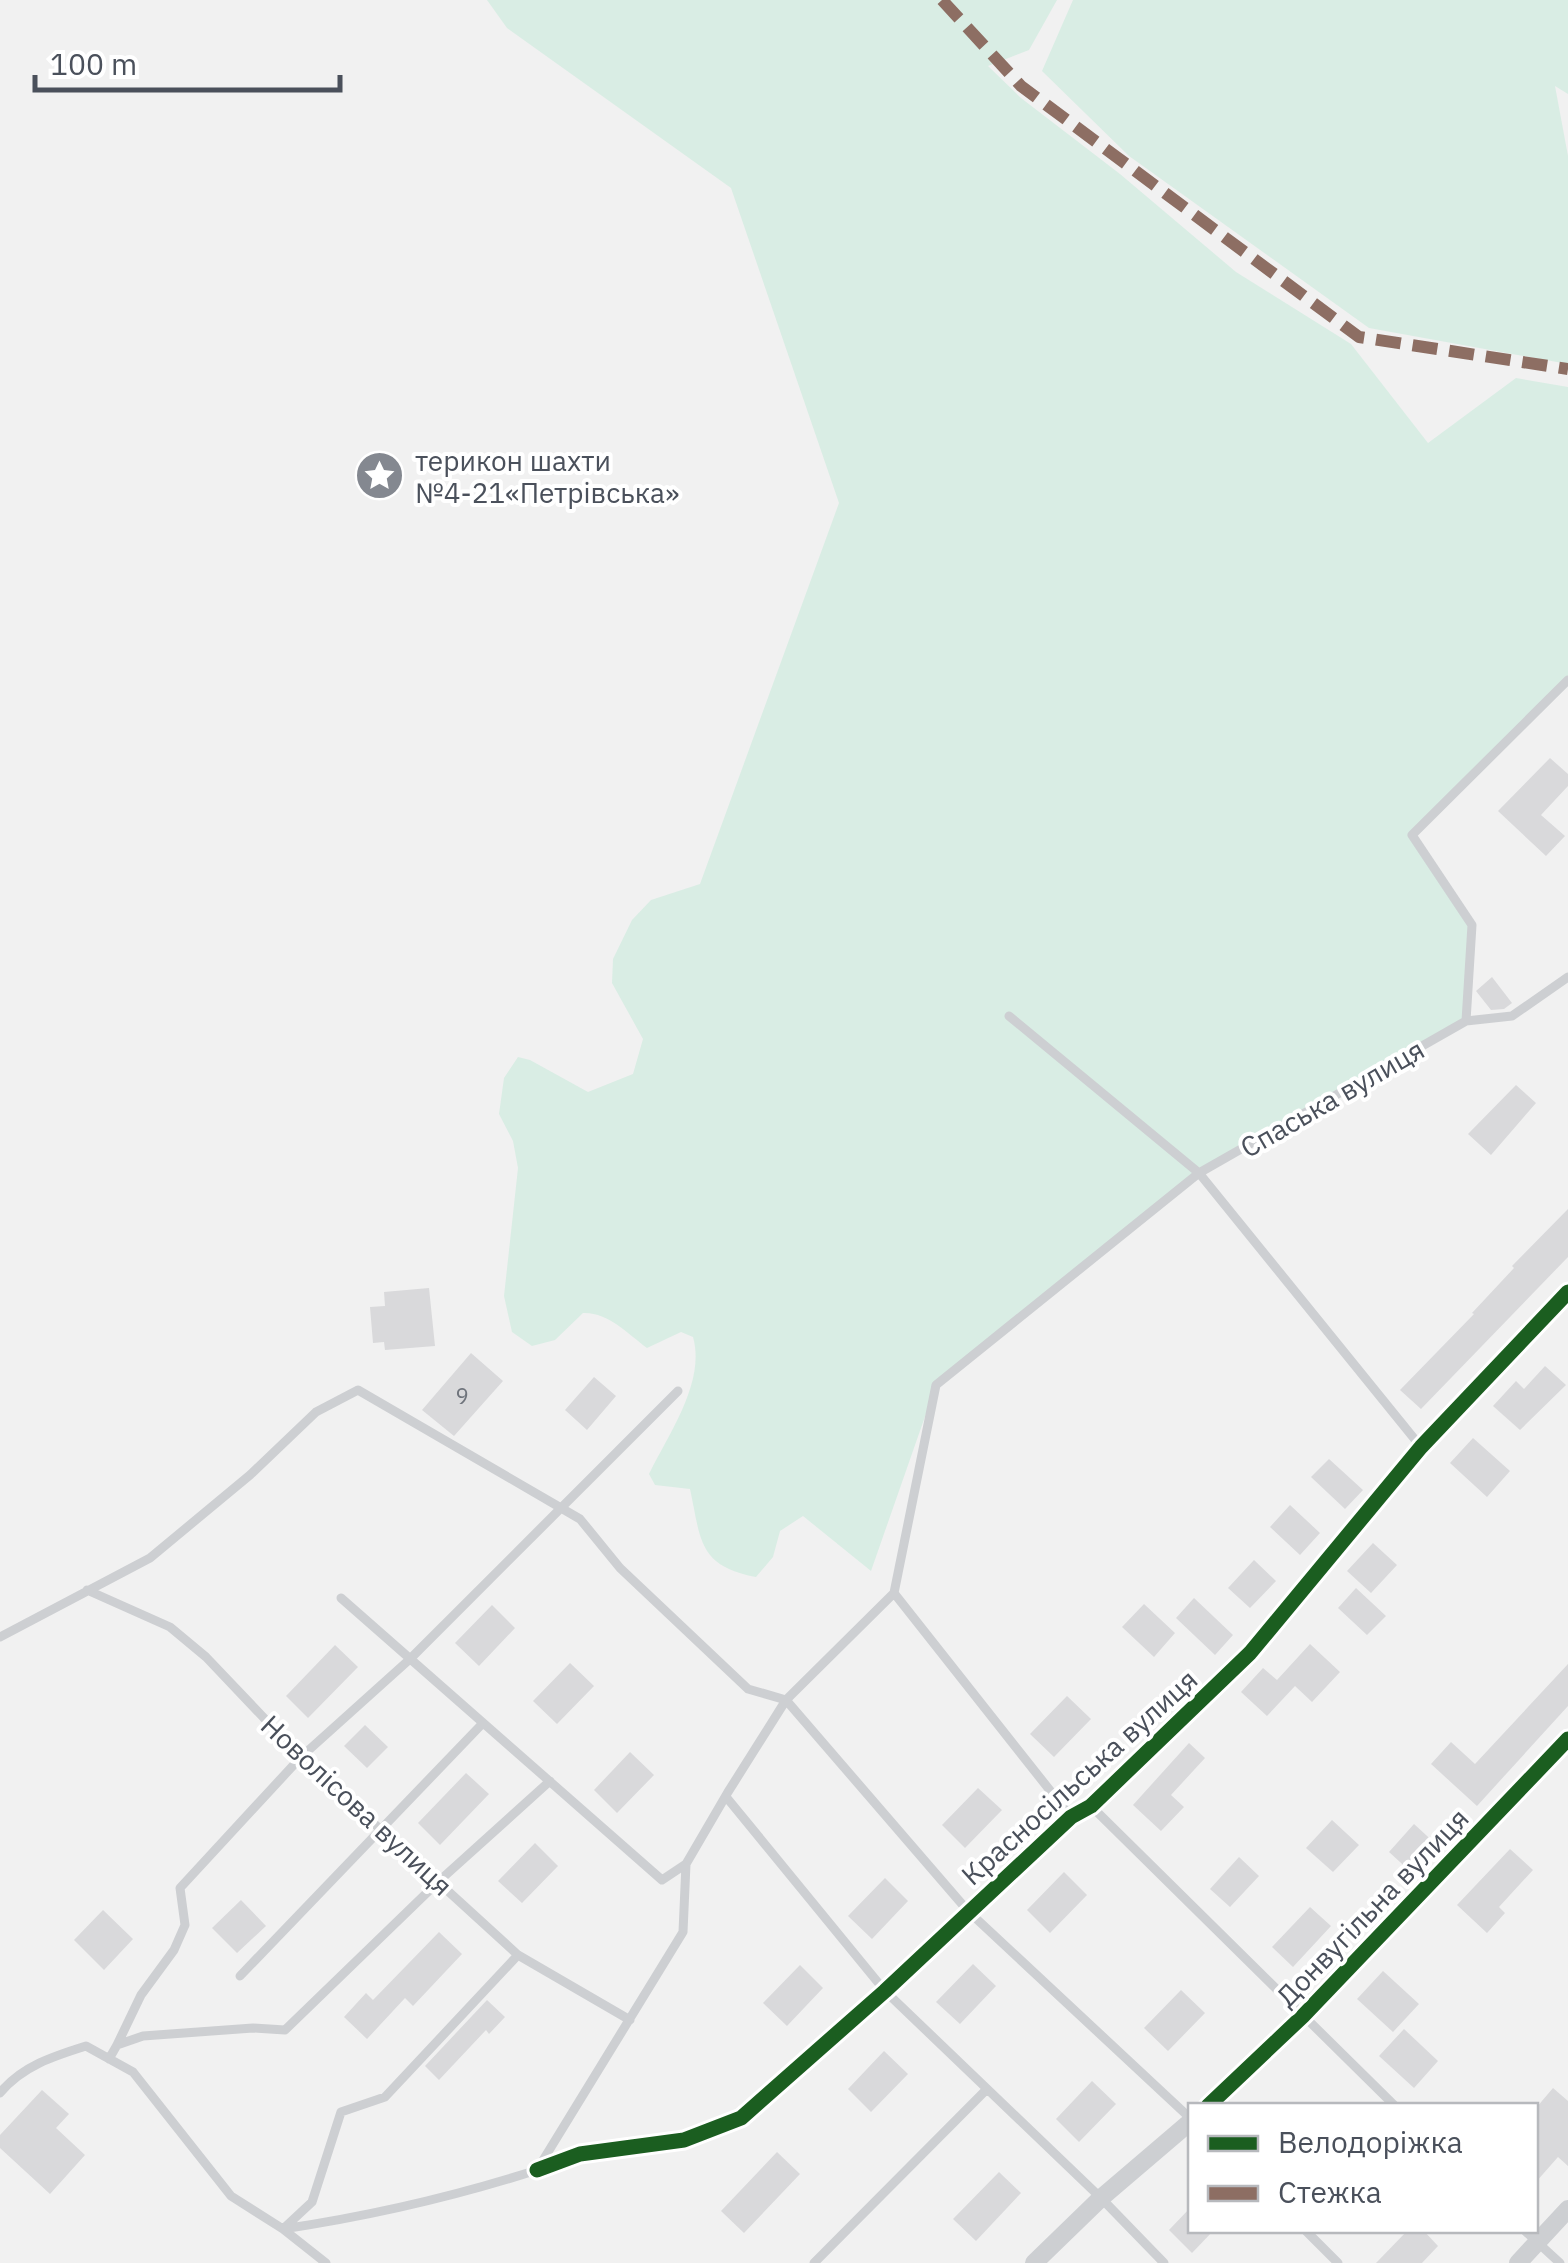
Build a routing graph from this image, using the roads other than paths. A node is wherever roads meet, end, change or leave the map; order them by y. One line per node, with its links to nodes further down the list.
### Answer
1 (1568, 680): 4 (lane)
2 (1568, 977): 4 (lane, Спаська вулиця)
3 (1009, 1016): 5 (lane)
4 (1466, 1021): 5 (lane, Спаська вулиця)
5 (1199, 1174): 8 (lane); 10 (lane, Спаська вулиця)
6 (1568, 1292): 8 (street, Красносільська вулиця)
7 (678, 1390): 13 (lane)
8 (1421, 1446): 20 (street, Красносільська вулиця)
9 (88, 1590): 12 (lane); 14 (lane); 17 (lane, Новолісова вулиця)
10 (894, 1594): 14 (lane); 21 (lane)
11 (341, 1598): 13 (lane)
12 (0, 1637)
13 (410, 1658): 15 (lane); 17 (lane)
14 (786, 1700): 19 (lane); 25 (lane)
15 (483, 1723): 18 (lane); 22 (lane)
16 (1568, 1738): 29 (street, Донвугільна вулиця)
17 (301, 1758): 22 (lane, Новолісова вулиця); 31 (lane)
18 (550, 1782): 23 (lane); 24 (lane)
19 (727, 1798): 23 (lane); 28 (lane)
20 (1092, 1806): 21 (street, Красносільська вулиця); 29 (lane)
21 (1071, 1817): 25 (street, Красносільська вулиця)
22 (380, 1829): 24 (lane, Новолісова вулиця); 27 (lane)
23 (686, 1864): 30 (lane)
24 (438, 1882): 26 (lane, Новолісова вулиця); 31 (lane)
25 (968, 1911): 28 (street, Красносільська вулиця); 37 (lane)
26 (518, 1955): 30 (lane, Новолісова вулиця); 42 (lane)
27 (240, 1976)
28 (885, 1991): 33 (lane); 39 (street, Красносільська вулиця)
29 (1302, 2016): 35 (street, Донвугільна вулиця); 36 (lane)
30 (630, 2020): 39 (lane)
31 (117, 2045): 32 (lane)
32 (109, 2059): 34 (lane); 42 (lane)
33 (986, 2090): 40 (lane); 47 (lane)
34 (0, 2093)
35 (1211, 2103)
36 (1392, 2103)
37 (1188, 2118)
38 (1188, 2122): 40 (street)
39 (537, 2170): 42 (lane)
40 (1101, 2198): 48 (street); 49 (lane)
41 (1568, 2209): 43 (street)
42 (283, 2229): 46 (lane)
43 (1538, 2231)
44 (1308, 2233): 50 (lane)
45 (1530, 2237): 51 (street); 52 (lane)
46 (326, 2263)
47 (814, 2263)
48 (1034, 2263)
49 (1164, 2263)
50 (1338, 2263)
51 (1518, 2263)
52 (1560, 2263)

